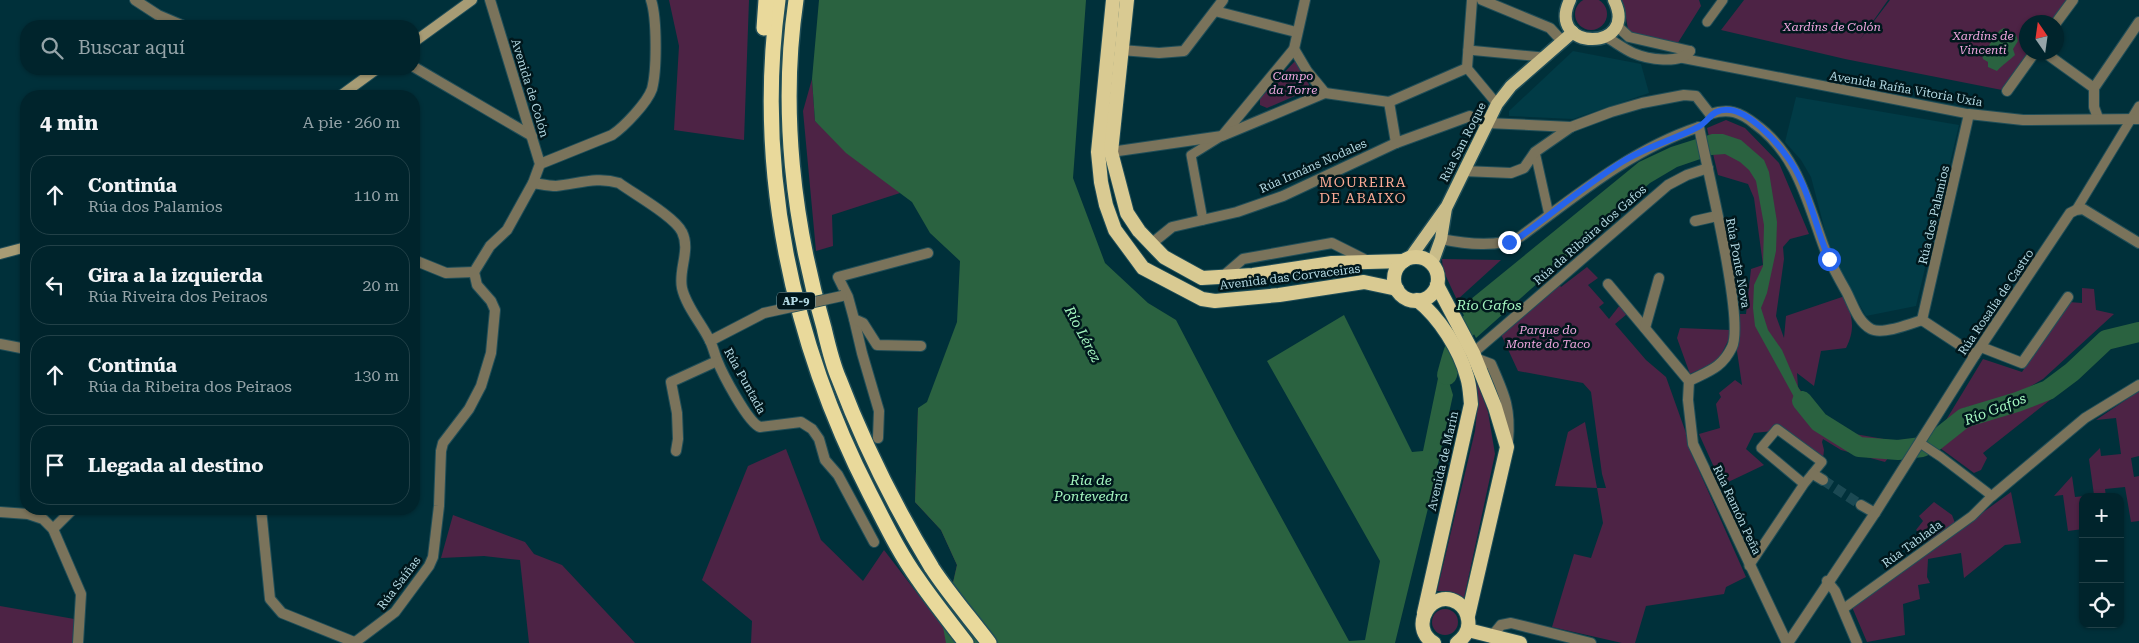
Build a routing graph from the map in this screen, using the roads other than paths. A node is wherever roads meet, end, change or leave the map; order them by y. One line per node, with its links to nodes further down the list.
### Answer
1 (135, 0): 20 (street)
2 (472, 0): 27 (main road)
3 (490, 0): 55 (street, Avenida de Colón)
4 (651, 0): 60 (street)
5 (766, 0): 62 (highway, AP-9)
6 (778, 0): 62 (highway, AP-9)
7 (796, 0): 128 (highway, AP-9)
8 (1113, 0): 86 (highway, Avenida das Corvaceiras)
9 (1127, 0): 30 (highway, Avenida das Corvaceiras)
10 (1223, 0): 18 (street)
11 (1305, 0): 24 (street)
12 (1472, 0): 31 (street)
13 (1482, 0): 28 (street)
14 (1570, 0): 25 (main road)
15 (1614, 0): 23 (main road)
16 (1723, 0): 21 (street)
17 (2073, 0): 19 (street)
18 (1215, 11): 24 (street); 30 (street)
19 (2062, 15)
20 (170, 20)
21 (1707, 22)
22 (2139, 23): 39 (street)
23 (1616, 25): 26 (main road); 33 (street)
24 (1296, 32): 29 (street)
25 (1573, 32): 26 (main road); 28 (main road, Rúa San Roque)
26 (1606, 37): 33 (street, Avenida Raíña Vitoria Uxía)
27 (420, 38)
28 (1561, 40): 32 (main road, Rúa San Roque)
29 (1294, 49): 42 (street); 43 (street)
30 (1121, 50): 58 (highway, Avenida das Corvaceiras)
31 (1468, 50): 32 (street); 36 (street)
32 (1542, 57): 45 (main road, Rúa San Roque)
33 (1681, 58): 48 (street, Avenida Raíña Vitoria Uxía)
34 (2029, 60): 41 (street)
35 (2055, 60): 39 (street)
36 (1467, 68): 44 (street); 45 (street)
37 (420, 71): 55 (street)
38 (369, 75): 40 (main road)
39 (2094, 88): 49 (street)
40 (348, 90)
41 (2007, 91)
42 (1325, 93): 44 (street); 50 (street)
43 (1252, 99): 50 (street); 56 (street)
44 (1389, 102): 57 (street)
45 (1497, 104): 52 (main road, Rúa San Roque)
46 (2139, 106): 51 (street, Rúa Rosalía de Castro)
47 (1710, 114): 53 (street); 54 (street); 91 (street)
48 (1968, 114): 49 (street, Avenida Raíña Vitoria Uxía); 91 (street, Rúa dos Palamios)
49 (2098, 118): 51 (street, Avenida Raíña Vitoria Uxía)
50 (1263, 119): 56 (street)
51 (2134, 119): 66 (street, Rúa Rosalía de Castro)
52 (1487, 123): 53 (street, Rúa Irmáns Nodales); 57 (street, Rúa Irmáns Nodales); 63 (main road, Rúa San Roque)
53 (1571, 127): 59 (street)
54 (1700, 131): 61 (street, Rúa Ponte Nova); 67 (street)
55 (532, 136): 60 (street, Avenida de Colón)
56 (1222, 136): 58 (street); 69 (street)
57 (1396, 143): 69 (street, Rúa Irmáns Nodales)
58 (1111, 152): 73 (highway, Avenida das Corvaceiras)
59 (1535, 152): 63 (street); 67 (street)
60 (540, 164): 64 (street)
61 (1708, 165): 68 (street, Rúa Ponte Nova); 98 (street, Rúa da Ribeira dos Gafos)
62 (773, 167): 127 (highway, AP-9)
63 (1464, 170): 65 (main road, Rúa San Roque)
64 (533, 183): 81 (street); 93 (street, Rúa Puntada)
65 (1446, 206): 71 (main road, Rúa San Roque); 77 (main road, Rúa San Roque)
66 (2076, 210): 72 (street); 97 (street, Rúa Rosalía de Castro)
67 (1549, 215): 71 (street)
68 (1717, 216): 70 (street); 100 (street, Rúa Ponte Nova)
69 (1204, 220): 73 (street, Rúa Irmáns Nodales)
70 (1695, 221)
71 (1441, 239): 80 (main road, Rúa San Roque)
72 (2139, 243)
73 (1151, 244): 82 (highway, Avenida das Corvaceiras)
74 (20, 249): 76 (main road)
75 (928, 253): 87 (street)
76 (0, 254)
77 (1407, 259): 78 (highway, Avenida das Corvaceiras); 80 (highway); 86 (highway)
78 (1368, 261): 82 (highway, Avenida das Corvaceiras); 82 (street)
79 (420, 262): 81 (street)
80 (1432, 264): 85 (highway)
81 (474, 272): 126 (street, Rúa Saíñas)
82 (1222, 277)
83 (1658, 278): 92 (street)
84 (1608, 284): 92 (street)
85 (1437, 285): 89 (highway); 98 (highway)
86 (1397, 289): 89 (highway)
87 (845, 296): 90 (street); 93 (street, Rúa Puntada, bridge)
88 (2068, 298): 97 (street)
89 (1417, 300): 121 (highway, Avenida de Marín)
90 (854, 319): 95 (street); 102 (street)
91 (1922, 320): 97 (street)
92 (1645, 328): 100 (street)
93 (710, 341): 99 (street, Rúa Puntada)
94 (0, 344): 96 (street)
95 (921, 346)
96 (20, 348)
97 (1978, 351): 103 (street, Rúa Rosalía de Castro)
98 (1472, 353): 122 (highway)
99 (717, 362): 104 (street); 117 (street, Rúa Puntada)
100 (1689, 381): 118 (street, Rúa Ramón Peña)
101 (2139, 385): 108 (street, Rúa Tablada)
102 (878, 438)
103 (1922, 440): 108 (street); 112 (street, Rúa Rosalía de Castro)
104 (676, 451)
105 (1813, 474): 106 (street); 107 (street); 107 (street)
106 (1823, 480)
107 (1804, 484): 118 (street)
108 (1992, 496): 120 (street, Rúa Tablada)
109 (1861, 505): 112 (street)
110 (0, 512): 111 (street)
111 (20, 513)
112 (1875, 513): 119 (street, Rúa Rosalía de Castro)
113 (31, 515): 116 (street)
114 (67, 515): 116 (street)
115 (262, 515): 126 (street)
116 (53, 529): 125 (street)
117 (874, 542)
118 (1749, 566): 134 (street, Rúa Ramón Peña)
119 (1827, 582): 120 (street); 134 (street, Rúa Rosalía de Castro)
120 (1843, 609): 135 (street)
121 (1424, 613): 122 (highway); 123 (highway, Avenida de Marín)
122 (1468, 623): 124 (highway); 131 (highway)
123 (1422, 629): 129 (highway); 130 (highway)
124 (1493, 640): 132 (highway); 133 (street)
125 (78, 643)
126 (354, 643)
127 (966, 643)
128 (989, 643)
129 (1416, 643)
130 (1434, 643)
131 (1457, 643)
132 (1520, 643)
133 (1591, 643)
134 (1788, 643)
135 (1857, 643)

